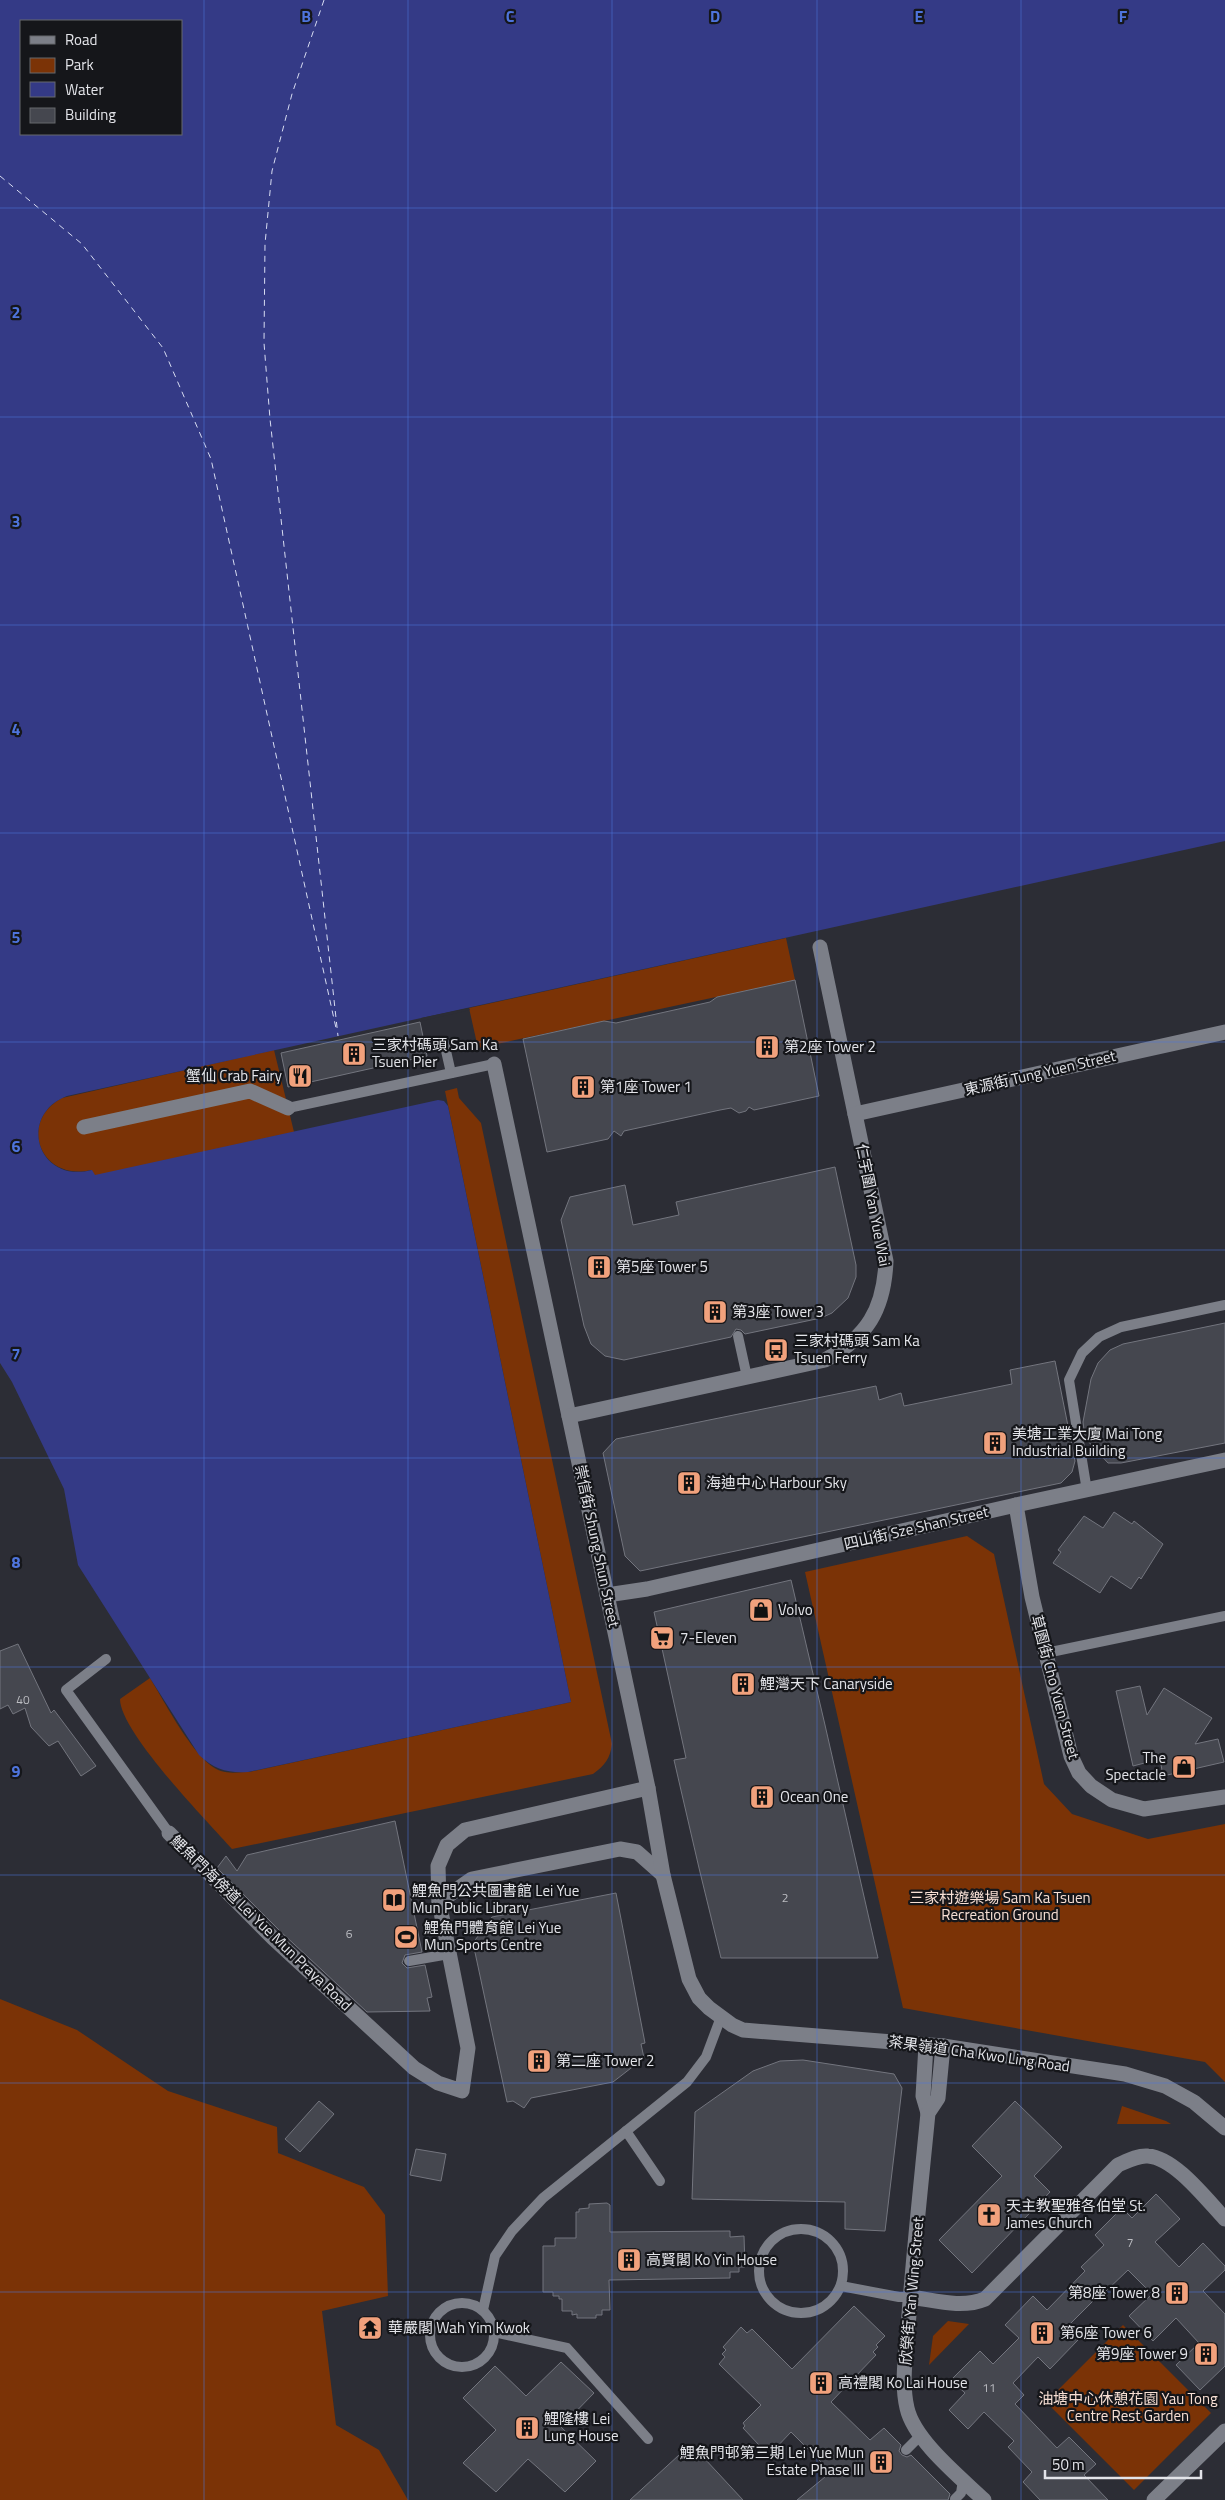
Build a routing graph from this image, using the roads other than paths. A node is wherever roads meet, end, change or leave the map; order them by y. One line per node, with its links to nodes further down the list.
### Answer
1 (820, 947): 7 (street, 仁宇圍 Yan Yue Wai)
2 (1225, 1032): 7 (street, 東源街 Tung Yuen Street)
3 (444, 1042): 5 (lane)
4 (494, 1064): 5 (lane); 12 (street, 崇信街 Shung Shun Street)
5 (451, 1073): 6 (lane)
6 (288, 1108): 8 (street)
7 (855, 1114): 11 (street, 仁宇圍 Yan Yue Wai)
8 (84, 1127)
9 (1225, 1305): 14 (lane)
10 (738, 1336): 11 (lane)
11 (747, 1377): 12 (street, 仁宇圍 Yan Yue Wai)
12 (569, 1416): 16 (street, 崇信街 Shung Shun Street)
13 (1225, 1460): 14 (street, 四山街 Sze Shan Street)
14 (1087, 1491): 15 (street, 四山街 Sze Shan Street)
15 (1016, 1505): 16 (street, 四山街 Sze Shan Street); 18 (street, 草園街 Cho Yuen Street)
16 (607, 1596): 20 (street, 崇信街 Shung Shun Street)
17 (1225, 1616): 18 (lane)
18 (1046, 1653): 21 (street, 草園街 Cho Yuen Street)
19 (106, 1659): 22 (lane, 鯉魚門海傍道 Lei Yue Mun Praya Road)
20 (648, 1788): 23 (street, 崇信街 Shung Shun Street); 24 (street)
21 (1225, 1797)
22 (169, 1833): 25 (street, 鯉魚門海傍道 Lei Yue Mun Praya Road)
23 (663, 1875): 24 (street); 27 (street, 崇信街 Shung Shun Street)
24 (439, 1902): 25 (street)
25 (448, 1954): 26 (lane)
26 (409, 1961)
27 (721, 2017): 28 (street, 茶果嶺道 Cha Kwo Ling Road); 32 (lane)
28 (926, 2045): 29 (street, 茶果嶺道 Cha Kwo Ling Road); 30 (street, 欣榮街 Yan Wing Street)
29 (943, 2046): 30 (street, 欣榮街 Yan Wing Street); 31 (street, 茶果嶺道 Cha Kwo Ling Road)
30 (928, 2113): 36 (street, 欣榮街 Yan Wing Street)
31 (1225, 2128)
32 (626, 2131): 33 (lane); 37 (lane)
33 (660, 2181)
34 (1225, 2218): 36 (street)
35 (841, 2286): 35 (lane); 36 (lane)
36 (910, 2297): 40 (street, 欣榮街 Yan Wing Street)
37 (482, 2310): 38 (lane); 38 (lane)
38 (494, 2332): 41 (lane)
39 (1225, 2431): 46 (street)
40 (920, 2435): 42 (lane); 43 (street, 欣榮街 Yan Wing Street)
41 (648, 2439)
42 (906, 2450)
43 (963, 2480): 44 (lane); 45 (street, 欣榮街 Yan Wing Street)
44 (955, 2499)
45 (984, 2500)
46 (1154, 2500)

